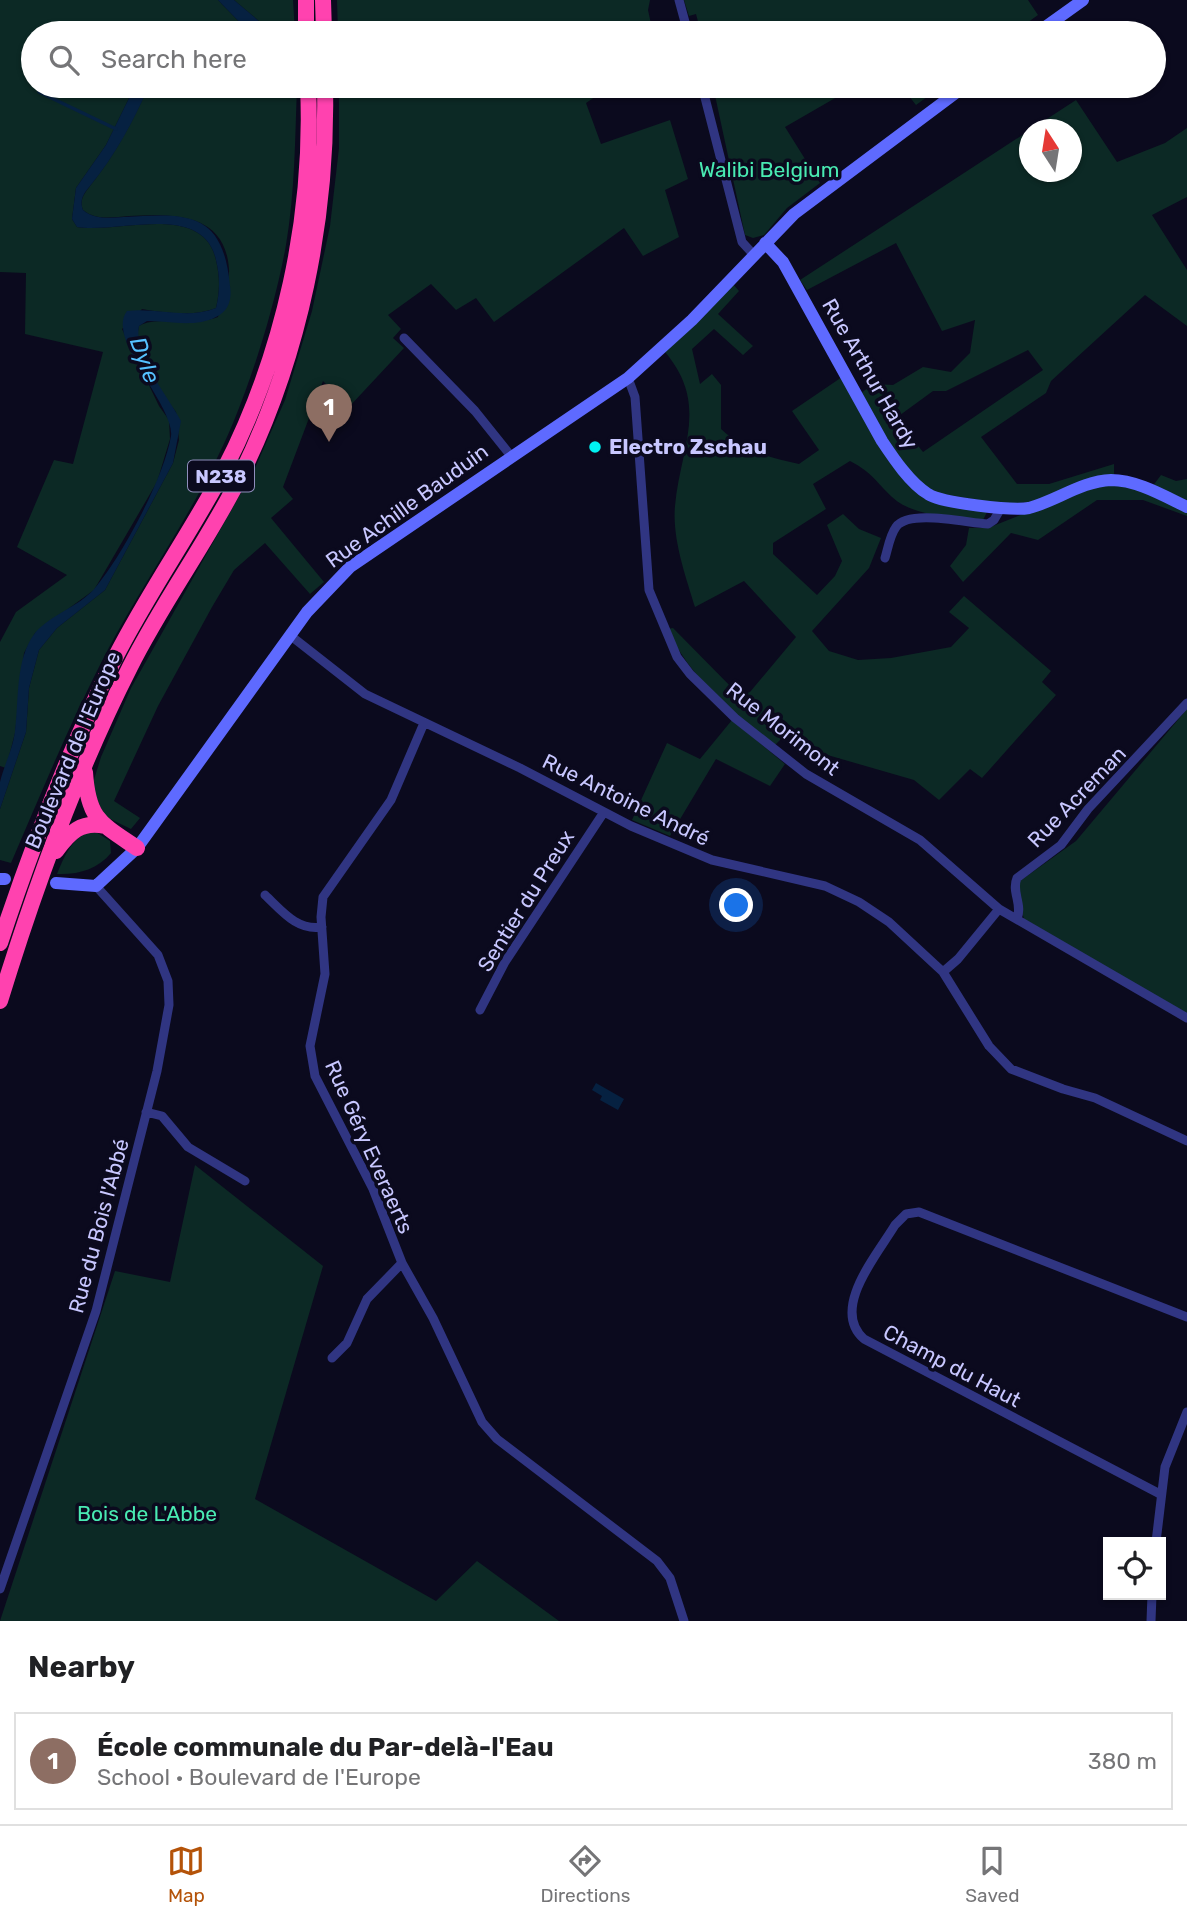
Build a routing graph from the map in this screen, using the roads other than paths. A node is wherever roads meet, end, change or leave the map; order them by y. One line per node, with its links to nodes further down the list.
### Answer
1 (306, 0): 5 (highway)
2 (323, 0): 6 (highway)
3 (679, 0): 7 (street)
4 (1083, 0): 8 (street)
5 (306, 21)
6 (324, 21)
7 (685, 21)
8 (1054, 21)
9 (309, 98): 32 (highway, Boulevard de l'Europe / N238)
10 (325, 98): 24 (highway, Boulevard de l'Europe / N238)
11 (705, 98): 14 (street)
12 (949, 98): 13 (street, Rue Achille Bauduin)
13 (765, 243): 14 (street, Rue Achille Bauduin); 19 (street, Rue Arthur Hardy)
14 (754, 255): 16 (street, Rue Achille Bauduin)
15 (404, 338): 17 (street)
16 (628, 378): 17 (street, Rue Achille Bauduin); 33 (street, Rue Morimont)
17 (511, 456): 21 (street, Rue Achille Bauduin)
18 (1187, 507): 19 (street, Rue Arthur Hardy)
19 (1001, 508): 20 (street, Rue Arthur Hardy)
20 (885, 558)
21 (291, 636): 23 (street); 27 (street, Rue Achille Bauduin)
22 (1187, 703): 35 (street, Rue Acreman)
23 (424, 723): 25 (street, Rue Antoine André); 36 (street, Rue Géry Everaerts)
24 (84, 764): 26 (highway); 28 (highway, Boulevard de l'Europe / N238)
25 (604, 812): 38 (street, Rue Antoine André); 40 (street, Sentier du Preux)
26 (105, 826): 27 (highway); 28 (highway)
27 (137, 848): 30 (street, Rue Achille Bauduin)
28 (46, 863): 39 (highway, Boulevard de l'Europe / N238)
29 (56, 883): 30 (street)
30 (96, 886): 42 (street, Rue du Bois l'Abbé)
31 (264, 895): 36 (street)
32 (15, 897): 34 (highway); 37 (highway, Boulevard de l'Europe / N238)
33 (999, 909): 35 (street, Rue Morimont); 38 (street)
34 (0, 913)
35 (1017, 919): 41 (street, Rue Morimont)
36 (322, 927): 45 (street, Rue Géry Everaerts)
37 (0, 943)
38 (943, 972): 43 (street, Rue Antoine André)
39 (0, 1001)
40 (480, 1010)
41 (1187, 1018)
42 (146, 1112): 44 (street); 51 (street, Rue du Bois l'Abbé)
43 (1187, 1141)
44 (245, 1181)
45 (402, 1263): 47 (street); 53 (street, Rue Géry Everaerts)
46 (1187, 1317): 49 (street, Champ du Haut)
47 (332, 1358)
48 (1187, 1412): 49 (street)
49 (1160, 1494): 50 (street)
50 (1156, 1537)
51 (0, 1589)
52 (1152, 1600): 54 (street)
53 (684, 1621)
54 (1151, 1621)

